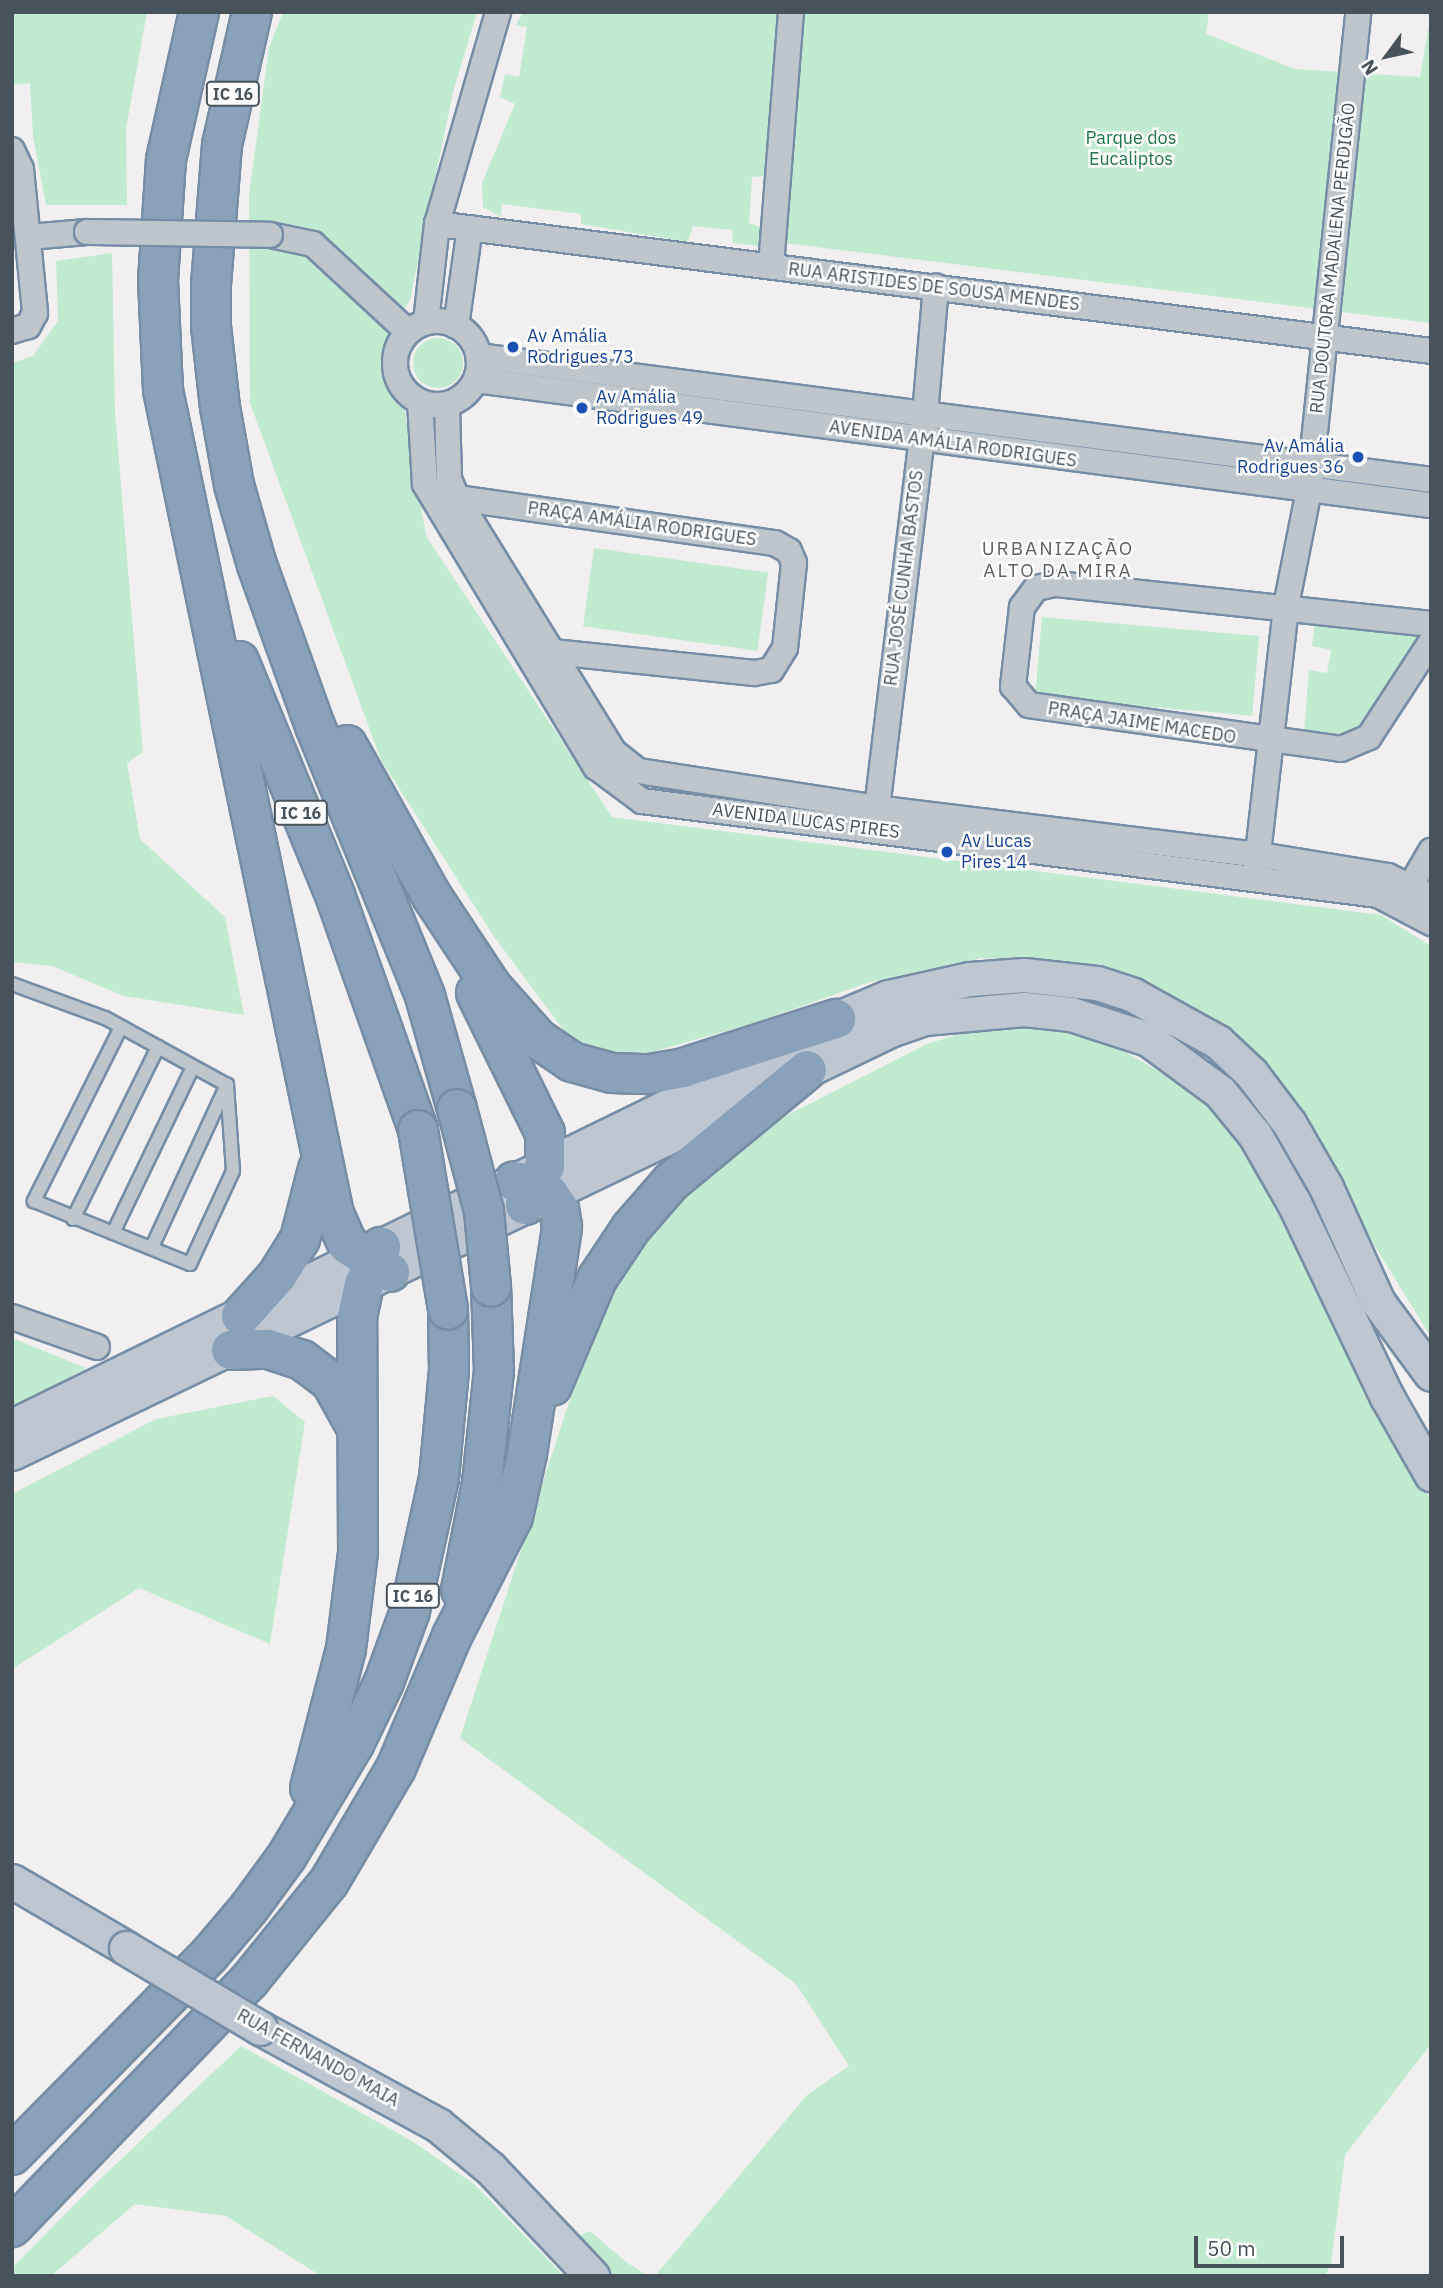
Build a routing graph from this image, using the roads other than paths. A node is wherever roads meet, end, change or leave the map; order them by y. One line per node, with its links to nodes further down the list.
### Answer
1 (199, 12): 26 (highway, IC 16)
2 (252, 12): 29 (highway, IC 16)
3 (498, 12): 7 (street)
4 (791, 12): 10 (street)
5 (1358, 12): 15 (street, RUA DOUTORA MADALENA PERDIGÃO)
6 (12, 150): 9 (street)
7 (437, 224): 8 (street, RUA ARISTIDES DE SOUSA MENDES); 13 (street)
8 (470, 228): 10 (street, RUA ARISTIDES DE SOUSA MENDES); 12 (street)
9 (29, 237): 13 (street, bridge); 14 (street)
10 (771, 267): 11 (street, RUA ARISTIDES DE SOUSA MENDES)
11 (936, 286): 15 (street, RUA ARISTIDES DE SOUSA MENDES); 21 (street, RUA JOSÉ CUNHA BASTOS)
12 (457, 326): 13 (street); 17 (street)
13 (417, 327): 19 (street)
14 (12, 331)
15 (1326, 340): 16 (street, RUA ARISTIDES DE SOUSA MENDES); 23 (street, RUA DOUTORA MADALENA PERDIGÃO)
16 (1431, 351)
17 (478, 356): 18 (street); 21 (street, AVENIDA AMÁLIA RODRIGUES)
18 (476, 380): 20 (street); 22 (street, AVENIDA AMÁLIA RODRIGUES)
19 (419, 402): 20 (street); 34 (street, AVENIDA LUCAS PIRES)
20 (447, 404): 27 (street, AVENIDA LUCAS PIRES)
21 (925, 414): 22 (street, RUA JOSÉ CUNHA BASTOS); 23 (street, AVENIDA AMÁLIA RODRIGUES)
22 (921, 439): 25 (street, AVENIDA AMÁLIA RODRIGUES); 36 (street, RUA JOSÉ CUNHA BASTOS)
23 (1312, 463): 24 (street, AVENIDA AMÁLIA RODRIGUES); 25 (street, RUA DOUTORA MADALENA PERDIGÃO)
24 (1431, 480)
25 (1309, 490): 28 (street, AVENIDA AMÁLIA RODRIGUES); 30 (street, RUA DOUTORA MADALENA PERDIGÃO)
26 (182, 496): 49 (highway); 65 (highway, IC 16, bridge)
27 (457, 498): 33 (street, AVENIDA LUCAS PIRES); 33 (street, PRAÇA AMÁLIA RODRIGUES)
28 (1431, 505)
29 (257, 565): 40 (highway); 64 (highway, IC 16, bridge)
30 (1286, 606): 31 (street, PRAÇA JAIME MACEDO); 35 (street, RUA DOUTORA MADALENA PERDIGÃO); 35 (street, PRAÇA JAIME MACEDO)
31 (1431, 624)
32 (1431, 642): 35 (street, PRAÇA JAIME MACEDO)
33 (552, 649): 34 (street, PRAÇA AMÁLIA RODRIGUES); 36 (street, AVENIDA LUCAS PIRES)
34 (525, 655): 36 (street, AVENIDA LUCAS PIRES)
35 (1272, 743): 38 (street, RUA DOUTORA MADALENA PERDIGÃO)
36 (875, 818): 38 (street, AVENIDA LUCAS PIRES)
37 (1431, 851): 39 (street)
38 (1257, 867): 39 (street, AVENIDA LUCAS PIRES)
39 (1414, 895): 41 (street, AVENIDA LUCAS PIRES)
40 (433, 898): 43 (highway); 50 (highway)
41 (1431, 923)
42 (12, 984): 44 (lane)
43 (836, 1019): 50 (main road); 58 (main road)
44 (121, 1027): 45 (lane); 51 (lane)
45 (158, 1047): 46 (lane); 51 (lane)
46 (193, 1067): 48 (lane); 52 (lane)
47 (807, 1070): 50 (main road); 62 (highway); 63 (main road)
48 (227, 1085): 53 (lane); 53 (lane)
49 (318, 1129): 54 (highway); 56 (highway)
50 (534, 1187): 54 (main road); 62 (highway)
51 (73, 1219): 52 (lane)
52 (113, 1233): 53 (lane)
53 (152, 1247)
54 (374, 1265): 56 (main road); 60 (highway)
55 (12, 1317): 57 (street)
56 (236, 1333): 59 (main road); 60 (highway); 61 (main road)
57 (97, 1347)
58 (1431, 1374)
59 (12, 1426)
60 (357, 1431): 65 (highway)
61 (12, 1453)
62 (527, 1454): 64 (highway)
63 (1431, 1474)
64 (452, 1636): 68 (highway, IC 16)
65 (287, 1856): 67 (highway, IC 16)
66 (12, 1881): 69 (main road, RUA FERNANDO MAIA, bridge)
67 (12, 2155)
68 (12, 2227)
69 (592, 2276)

